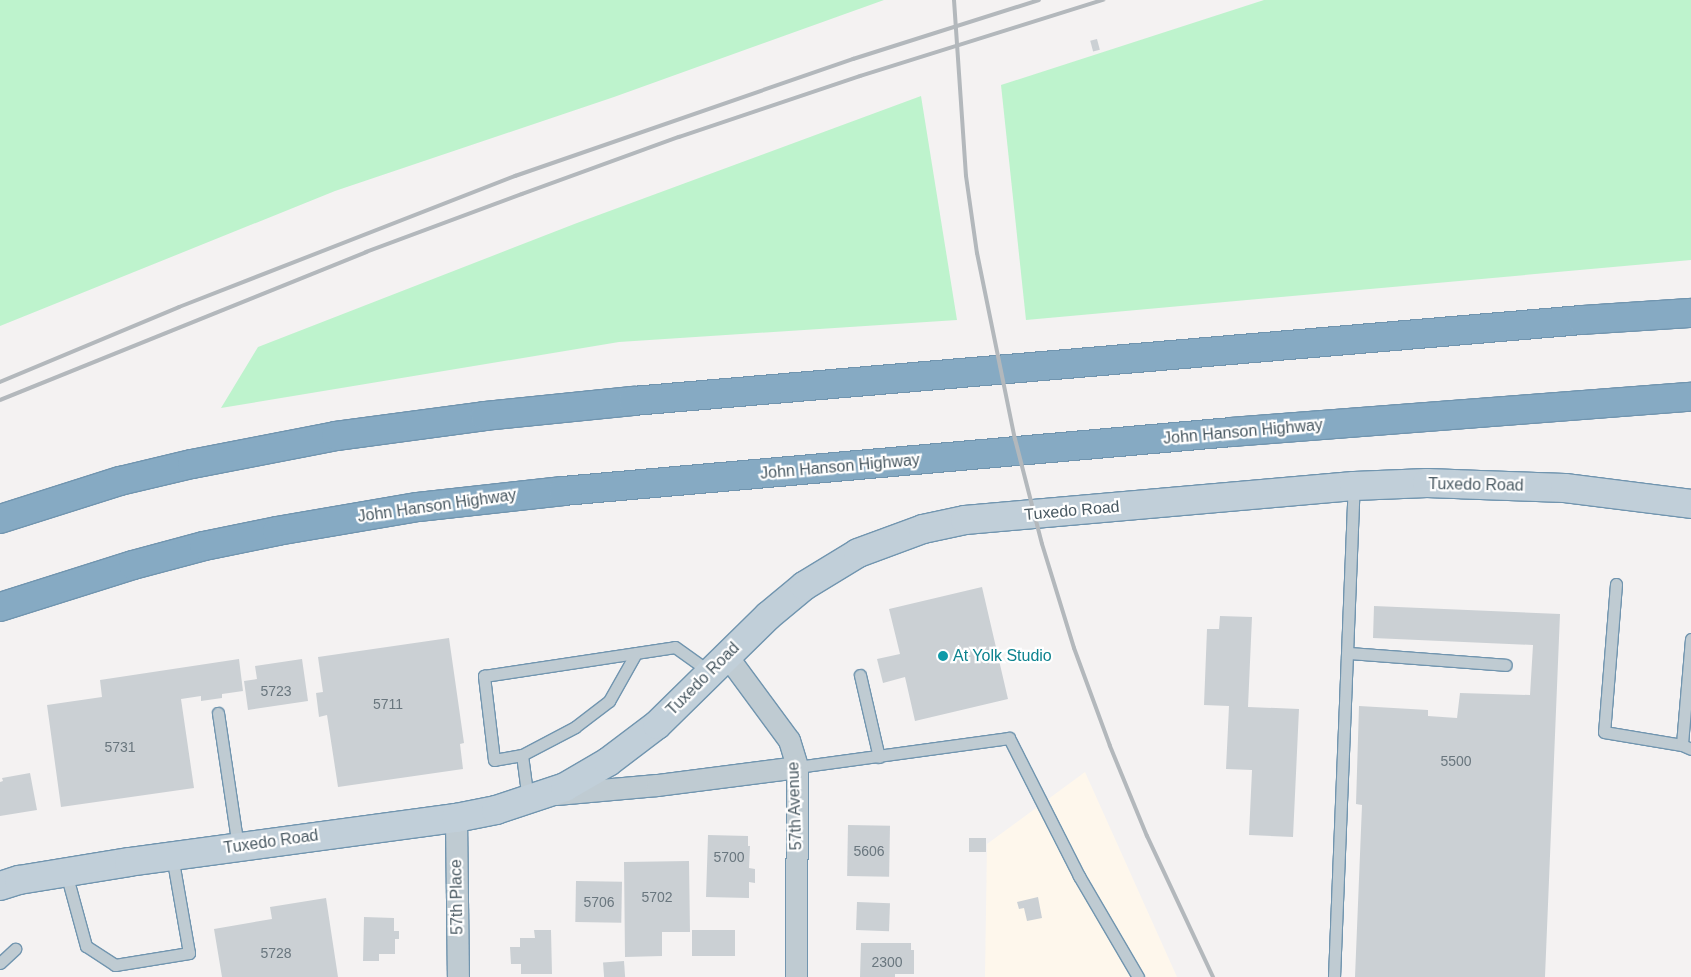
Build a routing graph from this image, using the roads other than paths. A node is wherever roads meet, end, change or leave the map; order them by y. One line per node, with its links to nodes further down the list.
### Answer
1 (1691, 313): 5 (highway)
2 (1691, 397): 7 (highway, John Hanson Highway)
3 (1354, 486): 4 (main road, Tuxedo Road); 10 (lane); 11 (main road, Tuxedo Road)
4 (1691, 504)
5 (0, 519)
6 (1616, 584): 15 (lane)
7 (0, 607)
8 (1691, 639): 15 (lane)
9 (636, 653): 11 (lane); 16 (lane); 16 (lane)
10 (1348, 653): 12 (lane); 30 (lane)
11 (718, 664): 18 (street, 57th Avenue); 19 (main road, Tuxedo Road)
12 (1506, 665)
13 (860, 675): 17 (lane)
14 (218, 713): 21 (lane)
15 (1686, 747)
16 (522, 755): 19 (lane)
17 (879, 757): 18 (lane); 29 (lane)
18 (797, 767): 19 (street, Tuxedo Road); 28 (street, 57th Avenue)
19 (535, 798): 20 (main road, Tuxedo Road)
20 (456, 818): 21 (main road, Tuxedo Road); 27 (street, 57th Place)
21 (238, 847): 22 (main road, Tuxedo Road)
22 (172, 856): 23 (main road, Tuxedo Road); 23 (lane)
23 (66, 873): 24 (main road, Tuxedo Road)
24 (0, 886)
25 (15, 949): 26 (lane)
26 (0, 963)
27 (458, 977)
28 (796, 977)
29 (1138, 977)
30 (1334, 977)

